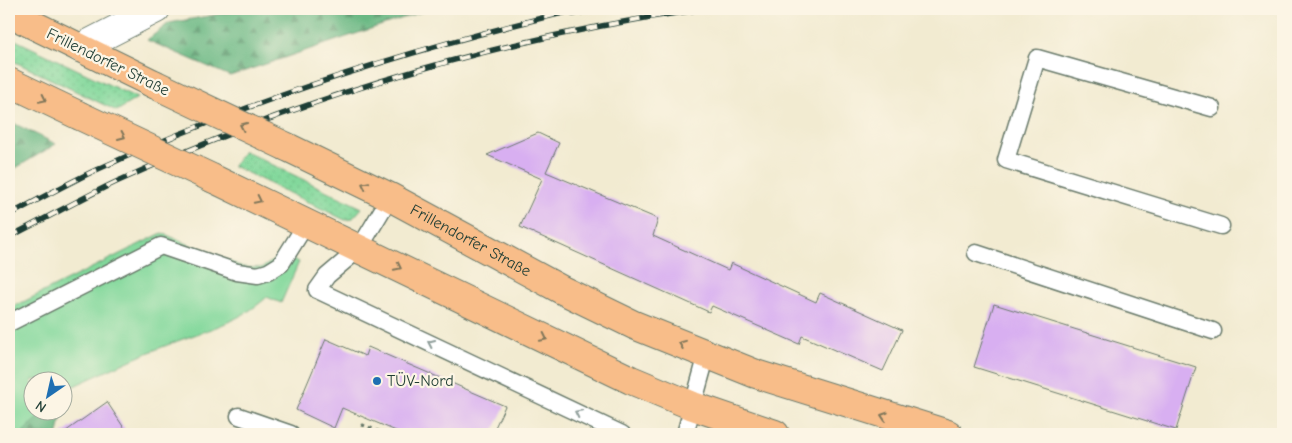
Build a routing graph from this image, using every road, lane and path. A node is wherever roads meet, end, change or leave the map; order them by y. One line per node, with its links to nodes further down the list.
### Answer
1 (156, 9): 3 (street)
2 (9, 13): 3 (main road, Frillendorfer Straße)
3 (80, 48): 6 (main road, Frillendorfer Straße, one-way to 3, bridge)
4 (9, 82): 7 (main road, one-way to 7, bridge)
5 (1212, 108): 8 (lane)
6 (390, 196): 9 (lane); 13 (main road, Frillendorfer Straße, one-way to 6)
7 (306, 224): 9 (main road); 11 (lane)
8 (1221, 226)
9 (359, 249): 14 (main road, one-way to 14); 19 (lane, one-way to 9)
10 (976, 253): 12 (lane)
11 (9, 323)
12 (1213, 331)
13 (707, 354): 14 (lane); 22 (main road, Frillendorfer Straße, one-way to 13)
14 (693, 406): 20 (lane); 21 (main road)
15 (239, 416): 16 (lane)
16 (284, 433)
17 (359, 434): 18 (path)
18 (386, 434)
19 (622, 434)
20 (685, 434)
21 (775, 434)
22 (948, 434)

